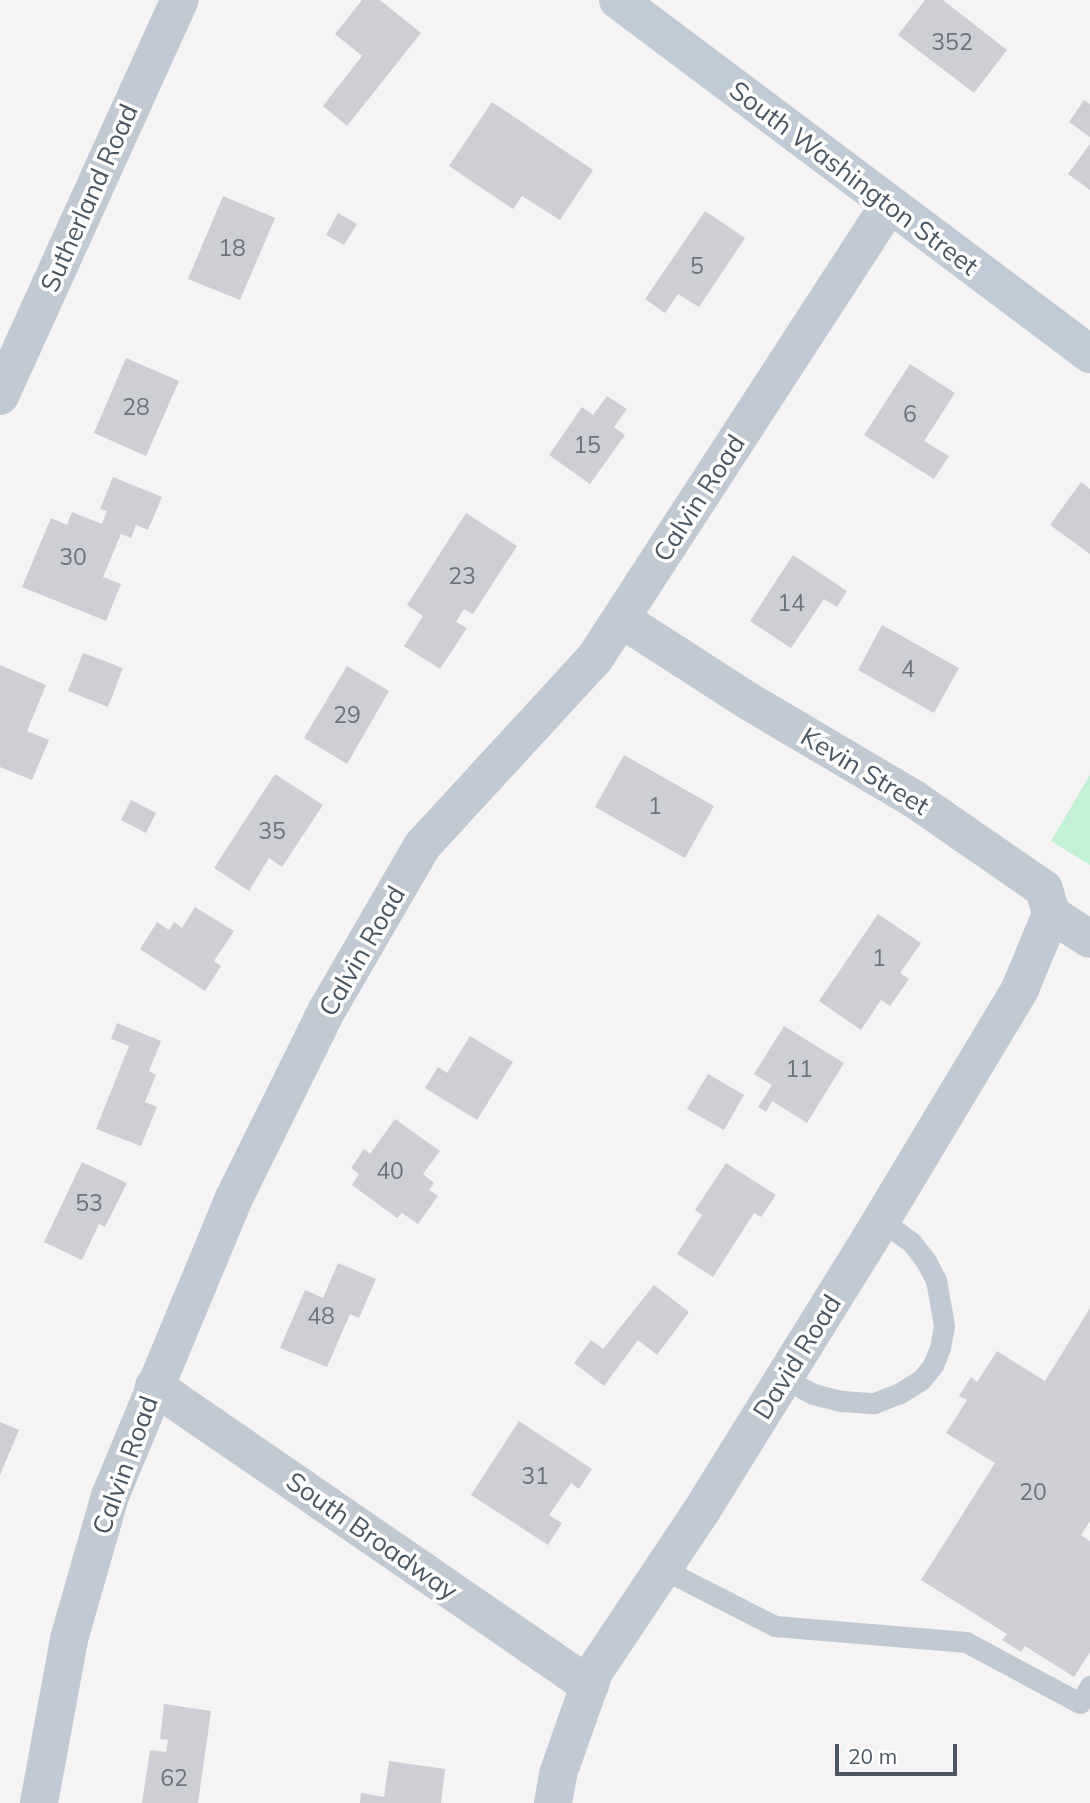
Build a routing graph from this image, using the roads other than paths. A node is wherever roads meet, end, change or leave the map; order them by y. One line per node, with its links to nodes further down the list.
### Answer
1 (180, 0): 5 (street, Sutherland Road)
2 (618, 0): 3 (main road, South Washington Street)
3 (888, 205): 4 (main road, South Washington Street); 6 (street, Calvin Road)
4 (1090, 354)
5 (0, 396)
6 (621, 619): 7 (street, Kevin Street); 11 (street, Calvin Road)
7 (1051, 914): 8 (street); 9 (street, David Road)
8 (1090, 939)
9 (881, 1220): 10 (street, David Road); 10 (lane)
10 (784, 1378): 12 (street, David Road)
11 (154, 1386): 13 (street, South Broadway); 15 (street, Calvin Road)
12 (663, 1569): 13 (street, David Road); 14 (lane)
13 (590, 1686): 16 (street, David Road)
14 (1090, 1686)
15 (39, 1803)
16 (553, 1803)

